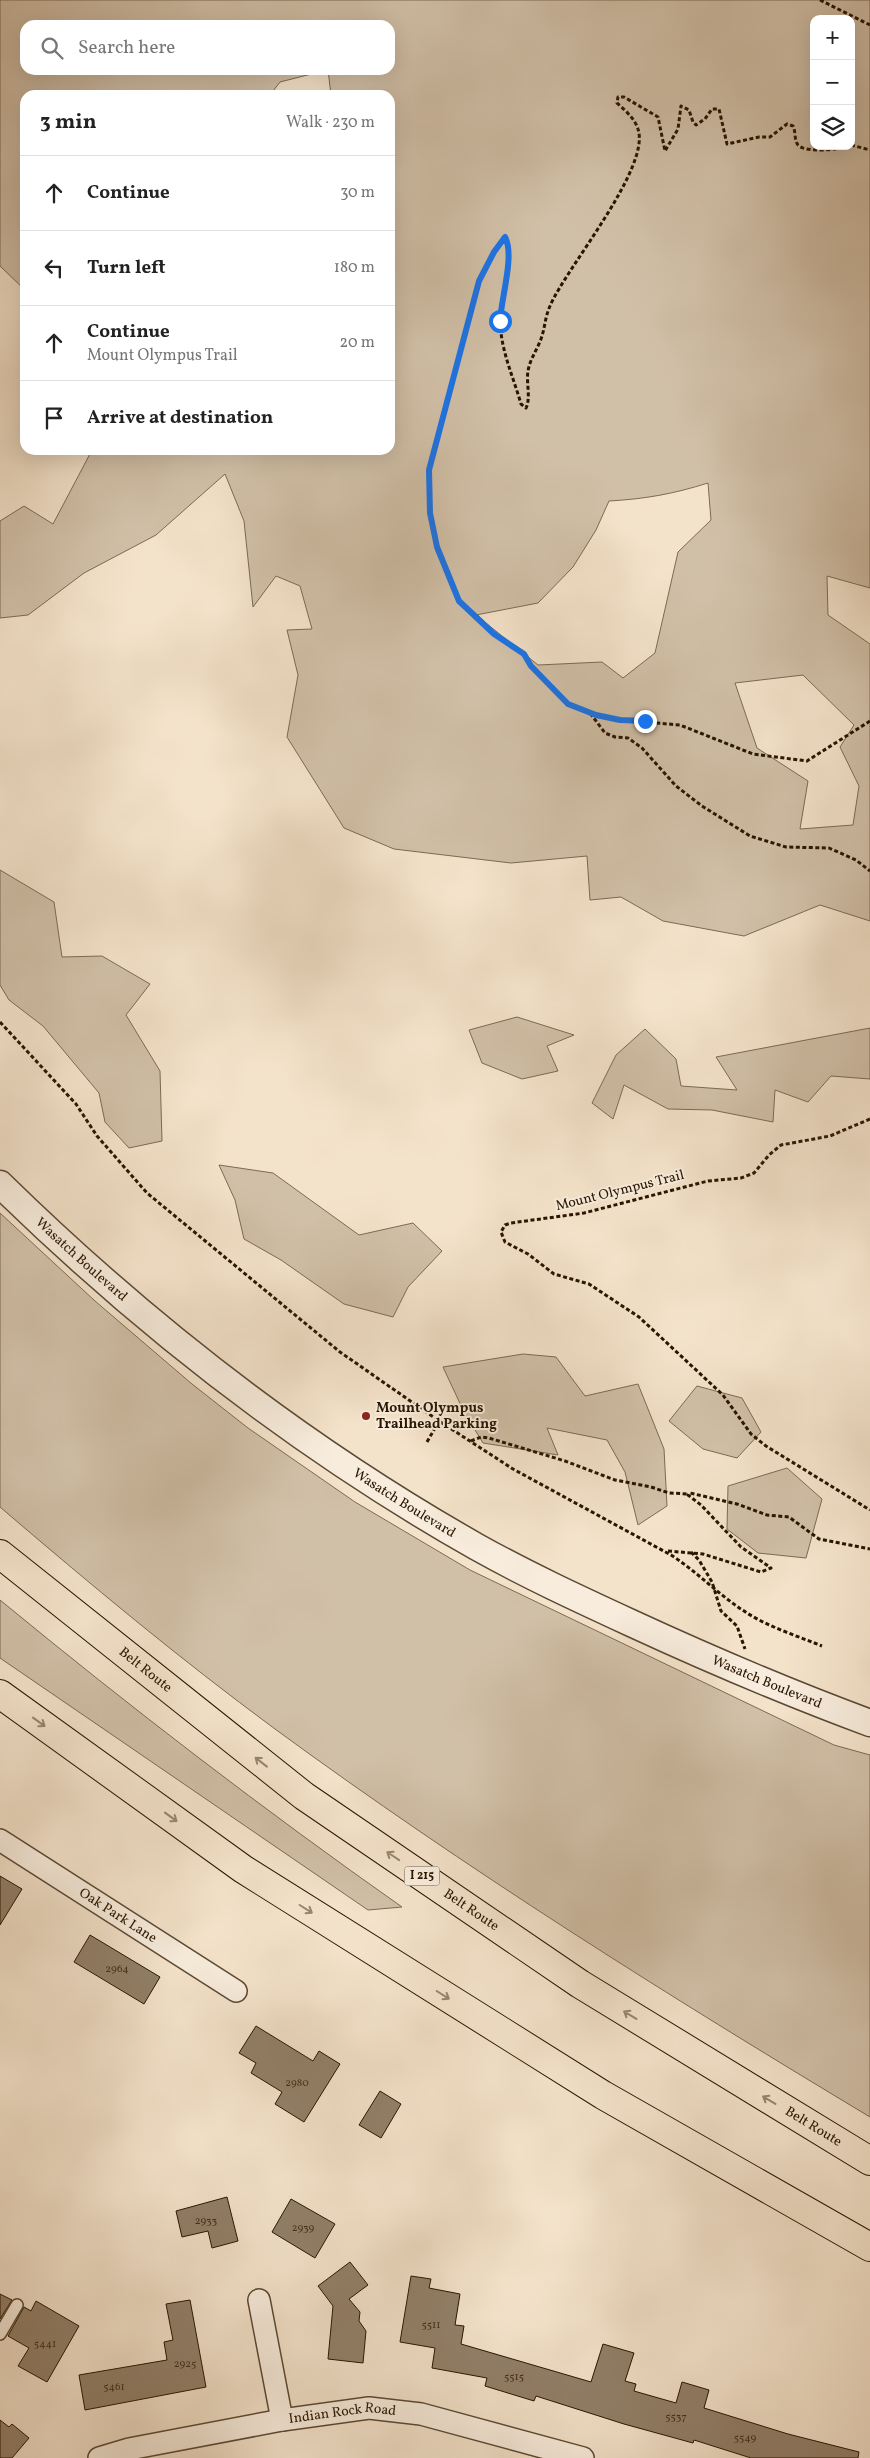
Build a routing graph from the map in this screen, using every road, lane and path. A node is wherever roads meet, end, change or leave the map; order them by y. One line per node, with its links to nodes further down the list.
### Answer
1 (820, 0): 2 (path)
2 (870, 24)
3 (855, 147): 5 (path)
4 (810, 149): 6 (path)
5 (870, 150)
6 (590, 713): 7 (path); 8 (path)
7 (870, 721)
8 (870, 871)
9 (0, 1022): 12 (path)
10 (870, 1119): 16 (path, Mount Olympus Trail)
11 (0, 1184): 23 (street, Wasatch Boulevard)
12 (439, 1421): 13 (path); 14 (path)
13 (426, 1442)
14 (470, 1442): 15 (path); 18 (path)
15 (689, 1494): 17 (path); 19 (path)
16 (870, 1510)
17 (870, 1550)
18 (665, 1551): 19 (path); 21 (path)
19 (691, 1552): 21 (path)
20 (0, 1554): 28 (highway, Belt Route / I 215, one-way to 20)
21 (713, 1585): 22 (path); 23 (path)
22 (822, 1646)
23 (747, 1675): 25 (street, Wasatch Boulevard)
24 (0, 1694): 29 (highway, one-way to 29)
25 (870, 1723)
26 (0, 1840): 27 (street, Oak Park Lane)
27 (236, 1991)
28 (870, 2161)
29 (870, 2247)
30 (259, 2300): 33 (street)
31 (17, 2305): 32 (lane)
32 (0, 2334)
33 (282, 2420): 34 (street, Indian Rock Road); 35 (street, Indian Rock Road)
34 (99, 2458)
35 (583, 2458)

